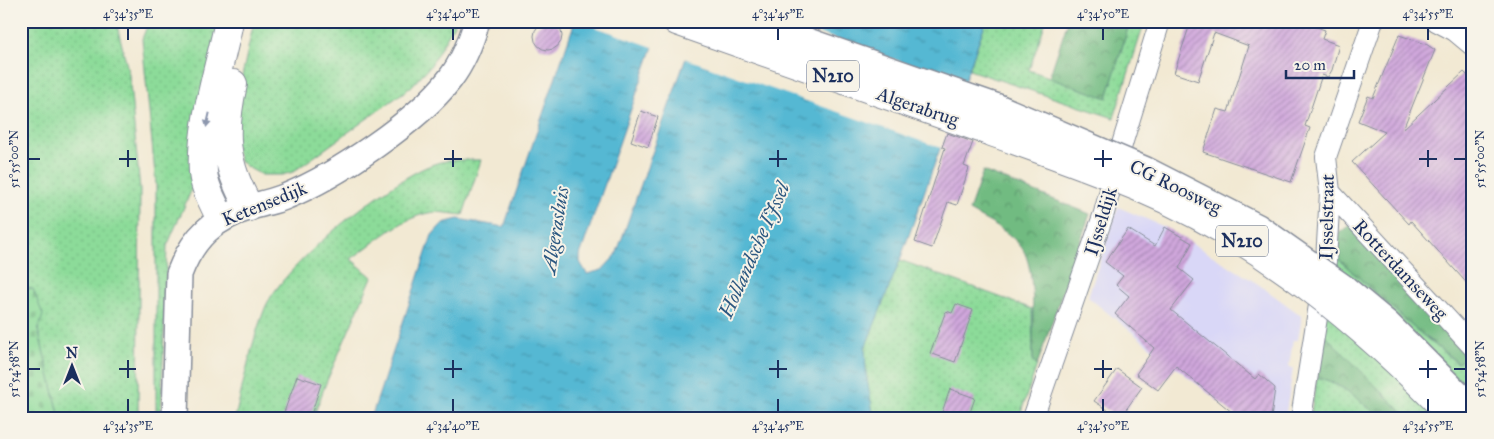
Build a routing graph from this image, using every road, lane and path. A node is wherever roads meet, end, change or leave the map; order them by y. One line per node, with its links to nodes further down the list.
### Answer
1 (229, 21): 13 (main road, one-way to 13)
2 (247, 21): 12 (main road)
3 (477, 21): 12 (street, Ketensedijk)
4 (677, 21): 10 (main road, Algerabrug / N210)
5 (750, 21): 10 (street, Algerabrug)
6 (1160, 21): 17 (street, IJsseldijk)
7 (1373, 21): 11 (street, IJsselstraat)
8 (1436, 21): 9 (street)
9 (1473, 46)
10 (993, 119): 15 (street, CG Roosweg, bridge); 19 (main road, CG Roosweg / N210, bridge)
11 (1330, 192): 14 (street, Rotterdamseweg); 18 (street, IJsselstraat)
12 (249, 207): 13 (street, Ketensedijk)
13 (220, 218): 16 (street, Ketensedijk)
14 (1473, 347)
15 (1473, 409)
16 (175, 418)
17 (1033, 418)
18 (1301, 418)
19 (1454, 418)

